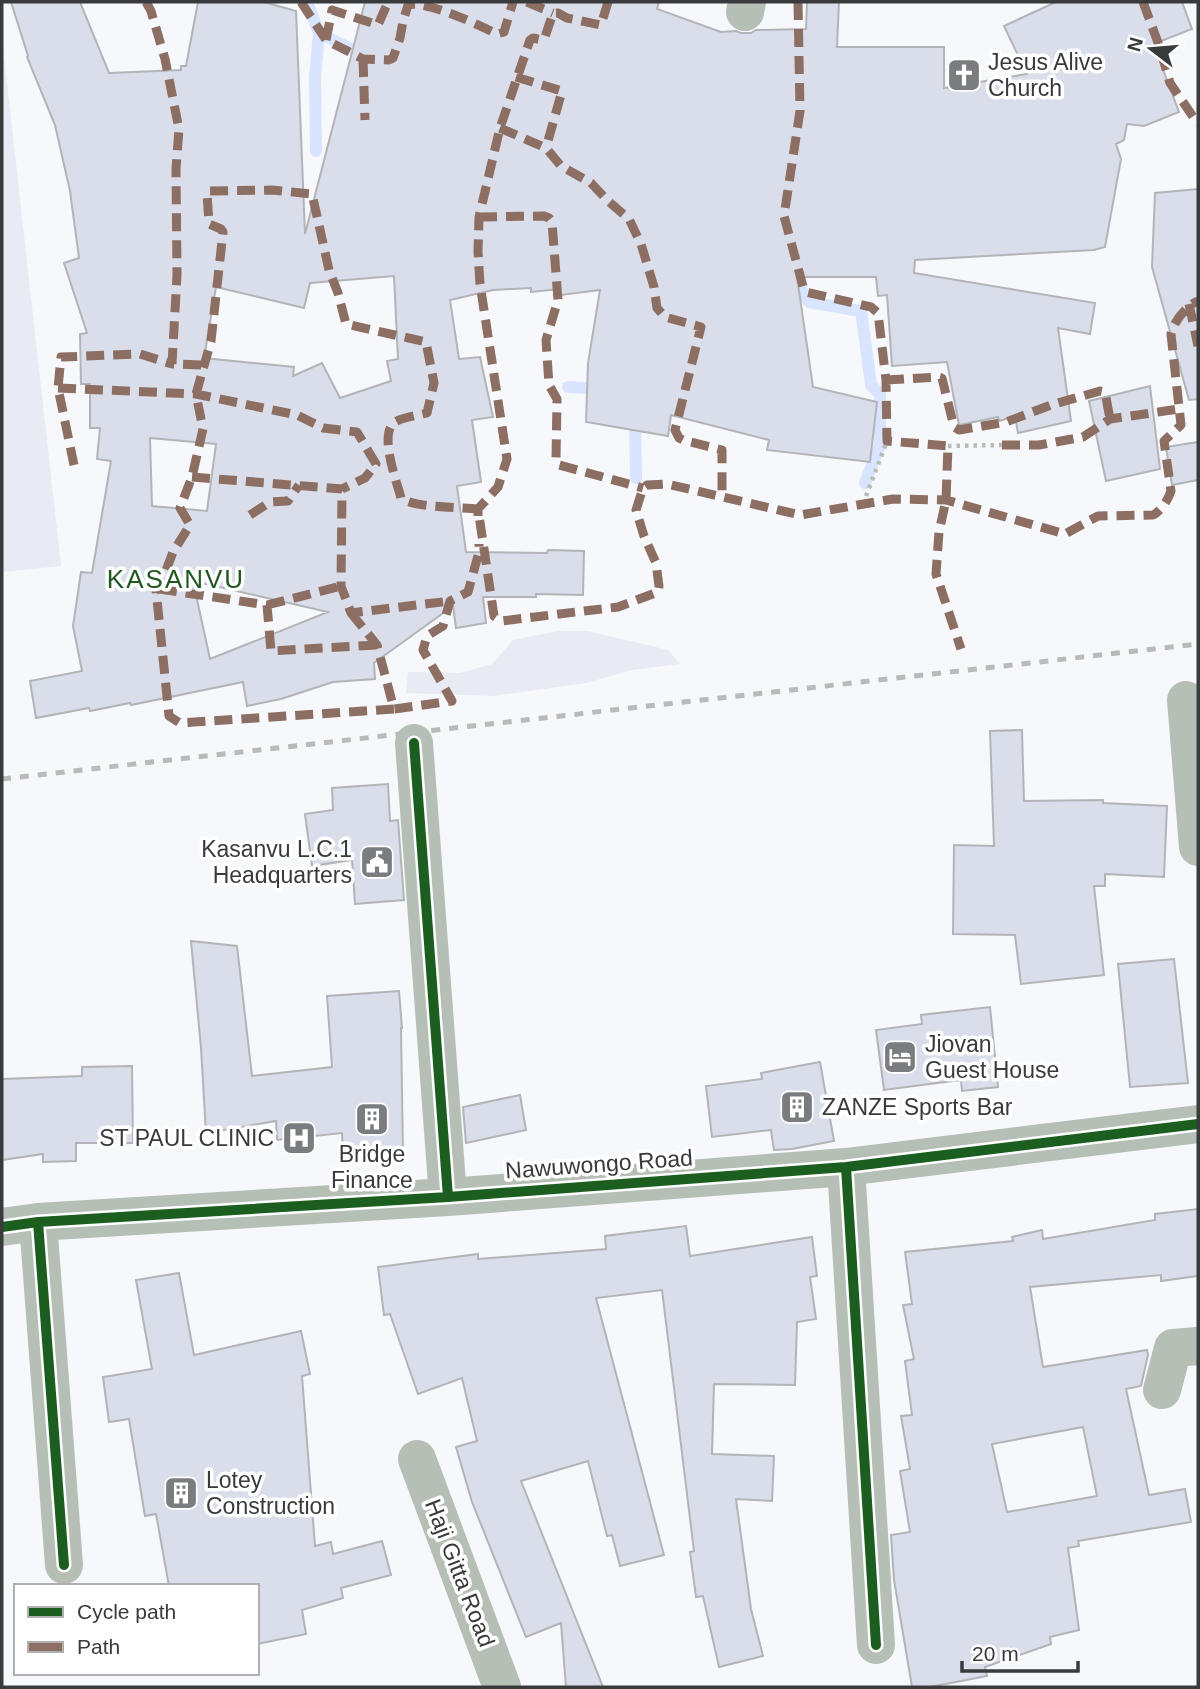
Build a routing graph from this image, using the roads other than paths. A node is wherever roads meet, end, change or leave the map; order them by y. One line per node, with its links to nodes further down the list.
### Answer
1 (1186, 700): 3 (street)
2 (414, 743): 6 (street)
3 (1198, 847)
4 (1198, 1124): 5 (street, Nawuwongo Road)
5 (846, 1167): 6 (street, Nawuwongo Road); 12 (street)
6 (448, 1197): 7 (street, Nawuwongo Road)
7 (20, 1225): 11 (street)
8 (1198, 1346): 9 (street)
9 (1162, 1390)
10 (417, 1460): 13 (street, Haji Gitta Road)
11 (64, 1565)
12 (876, 1645)
13 (502, 1687)

